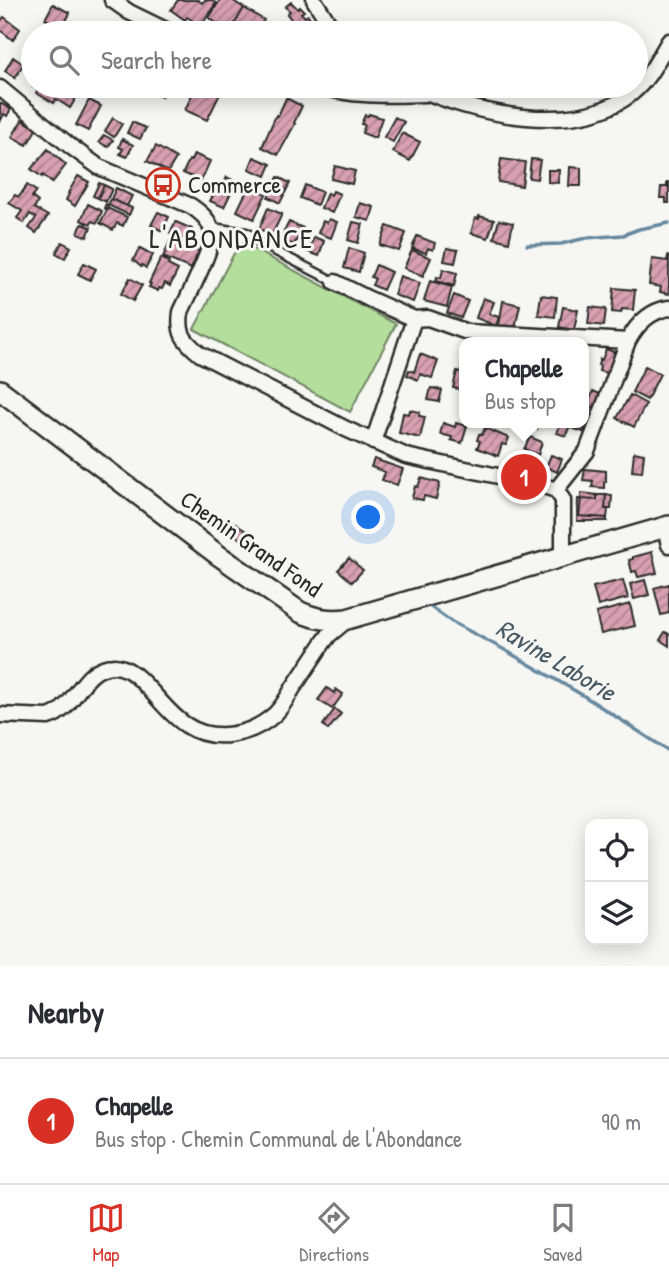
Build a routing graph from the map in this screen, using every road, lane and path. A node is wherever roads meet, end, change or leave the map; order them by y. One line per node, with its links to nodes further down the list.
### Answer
1 (112, 0): 3 (street)
2 (314, 0): 4 (street)
3 (147, 21)
4 (327, 21)
5 (669, 41): 6 (street)
6 (648, 76)
7 (0, 88): 10 (street)
8 (443, 98): 9 (street)
9 (624, 98)
10 (212, 231): 11 (street); 19 (street)
11 (246, 236): 12 (lane)
12 (335, 282): 14 (street)
13 (669, 308): 17 (street)
14 (414, 319): 15 (street); 19 (street)
15 (556, 337)
16 (589, 339): 17 (street)
17 (628, 341): 20 (street)
18 (0, 390): 23 (street, Chemin Grand Fond)
19 (373, 442): 20 (street)
20 (556, 490): 22 (street)
21 (668, 532): 22 (street, Chemin Grand Fond)
22 (565, 556): 23 (street, Chemin Grand Fond)
23 (347, 619): 24 (street)
24 (0, 716)

